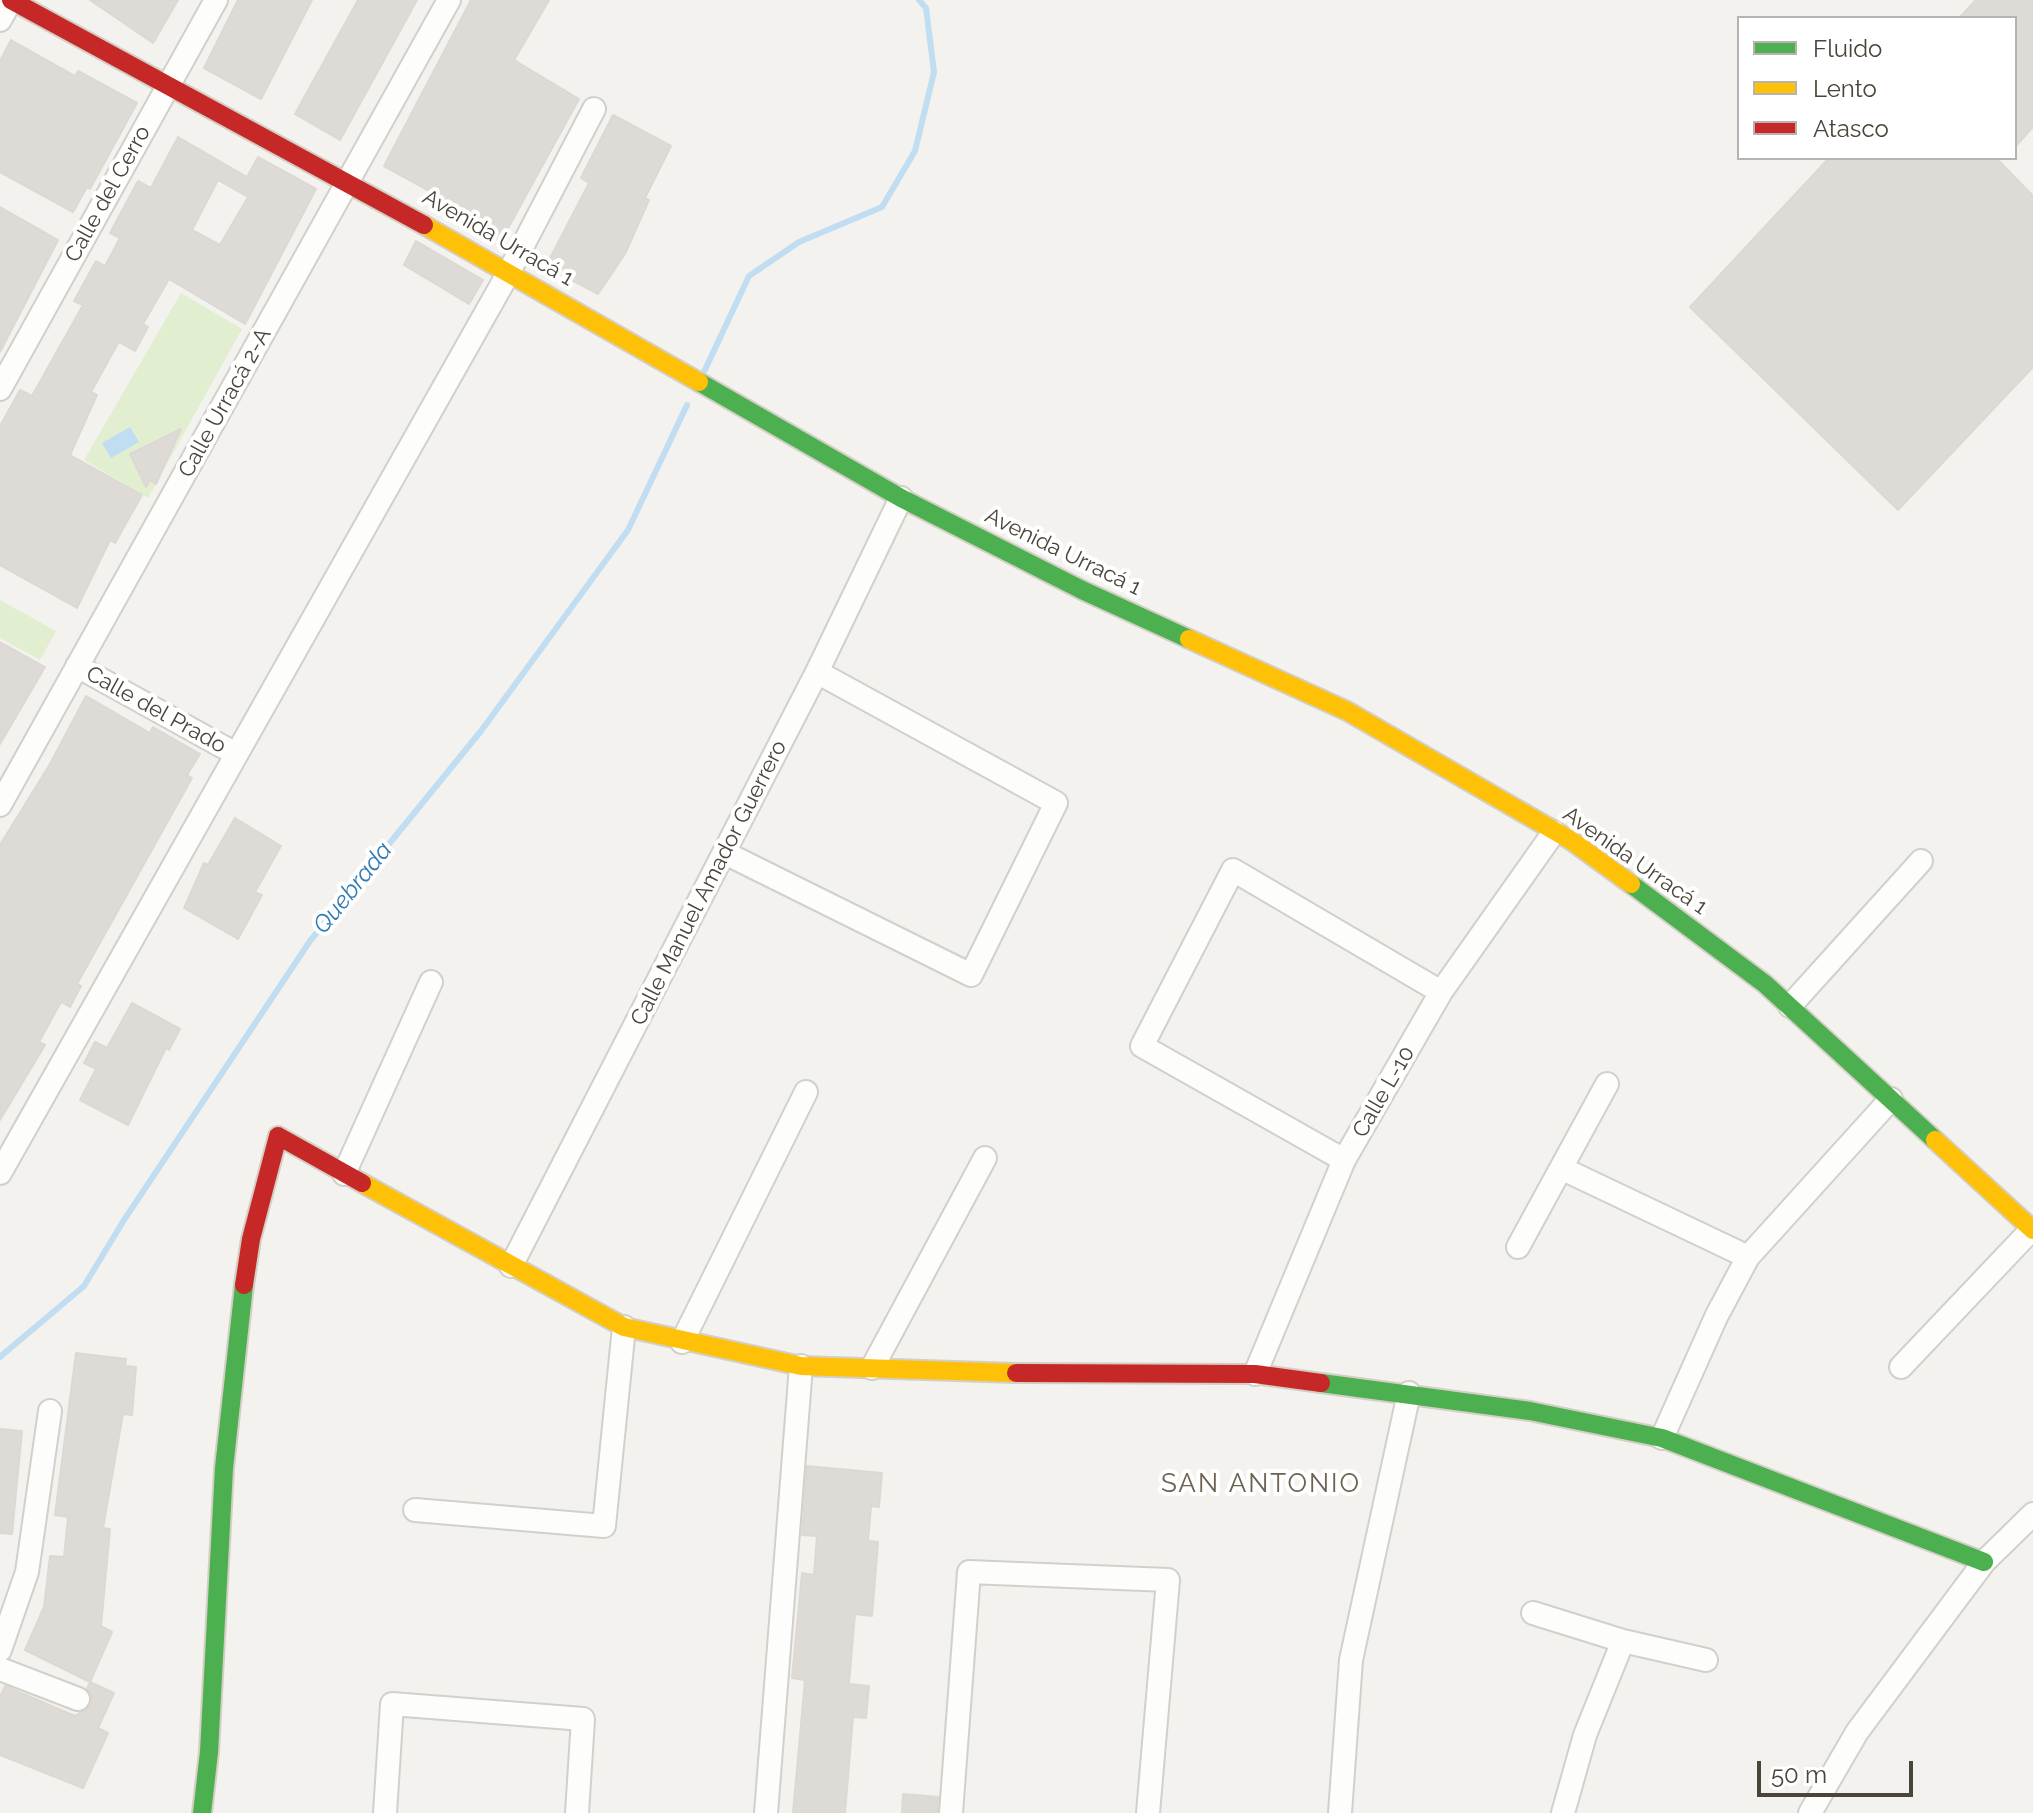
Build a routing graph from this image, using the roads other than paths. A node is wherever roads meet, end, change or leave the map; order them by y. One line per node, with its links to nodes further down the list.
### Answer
1 (11, 0): 4 (street); 5 (street, Avenida Urracá 1)
2 (216, 0): 5 (street, Calle del Cerro)
3 (449, 0): 7 (street, Calle Urracá 2-A)
4 (0, 20)
5 (167, 88): 7 (street, Avenida Urracá 1); 9 (street, Calle del Cerro)
6 (594, 109): 8 (street)
7 (349, 182): 8 (street, Avenida Urracá 1); 11 (street, Calle Urracá 2-A)
8 (509, 272): 10 (street, Avenida Urracá 1); 13 (street)
9 (0, 389)
10 (901, 498): 12 (street, Calle Manuel Amador Guerrero); 15 (street, Avenida Urracá 1)
11 (77, 666): 13 (street, Calle del Prado); 14 (street, Calle Urracá 2-A)
12 (817, 672): 16 (street, Calle Manuel Amador Guerrero); 16 (street)
13 (236, 754): 27 (street)
14 (0, 805)
15 (1554, 832): 19 (street, Calle L-10); 20 (street, Avenida Urracá 1)
16 (725, 853): 32 (street, Calle Manuel Amador Guerrero)
17 (1921, 861): 20 (street)
18 (431, 982): 28 (street)
19 (1441, 992): 25 (street, Calle L-10); 25 (street)
20 (1790, 1006): 23 (street, Avenida Urracá 1)
21 (1607, 1084): 26 (street)
22 (806, 1092): 34 (street)
23 (1891, 1099): 29 (street, Avenida Urracá 1); 31 (street)
24 (985, 1158): 37 (street)
25 (1344, 1160): 38 (street, Calle L-10)
26 (1563, 1169): 30 (street); 31 (street)
27 (0, 1173)
28 (344, 1174): 32 (street); 51 (street)
29 (2033, 1230): 36 (street)
30 (1518, 1247)
31 (1748, 1257): 41 (street)
32 (511, 1266): 33 (street)
33 (624, 1327): 34 (street); 42 (street)
34 (682, 1342): 35 (street)
35 (801, 1366): 37 (street); 54 (street)
36 (1901, 1367)
37 (872, 1368): 38 (street)
38 (1255, 1374): 39 (street)
39 (1409, 1393): 41 (street); 57 (street)
40 (50, 1411): 47 (street)
41 (1662, 1438): 44 (street)
42 (415, 1510)
43 (2033, 1514): 44 (street)
44 (1984, 1562): 59 (street)
45 (1533, 1613): 46 (street)
46 (1623, 1641): 48 (street); 58 (street)
47 (0, 1650)
48 (1706, 1660)
49 (0, 1669): 50 (street)
50 (78, 1699)
51 (202, 1813)
52 (385, 1813): 53 (street)
53 (577, 1813)
54 (766, 1813)
55 (951, 1813): 56 (street)
56 (1148, 1813)
57 (1340, 1813)
58 (1563, 1813)
59 (1810, 1813)

